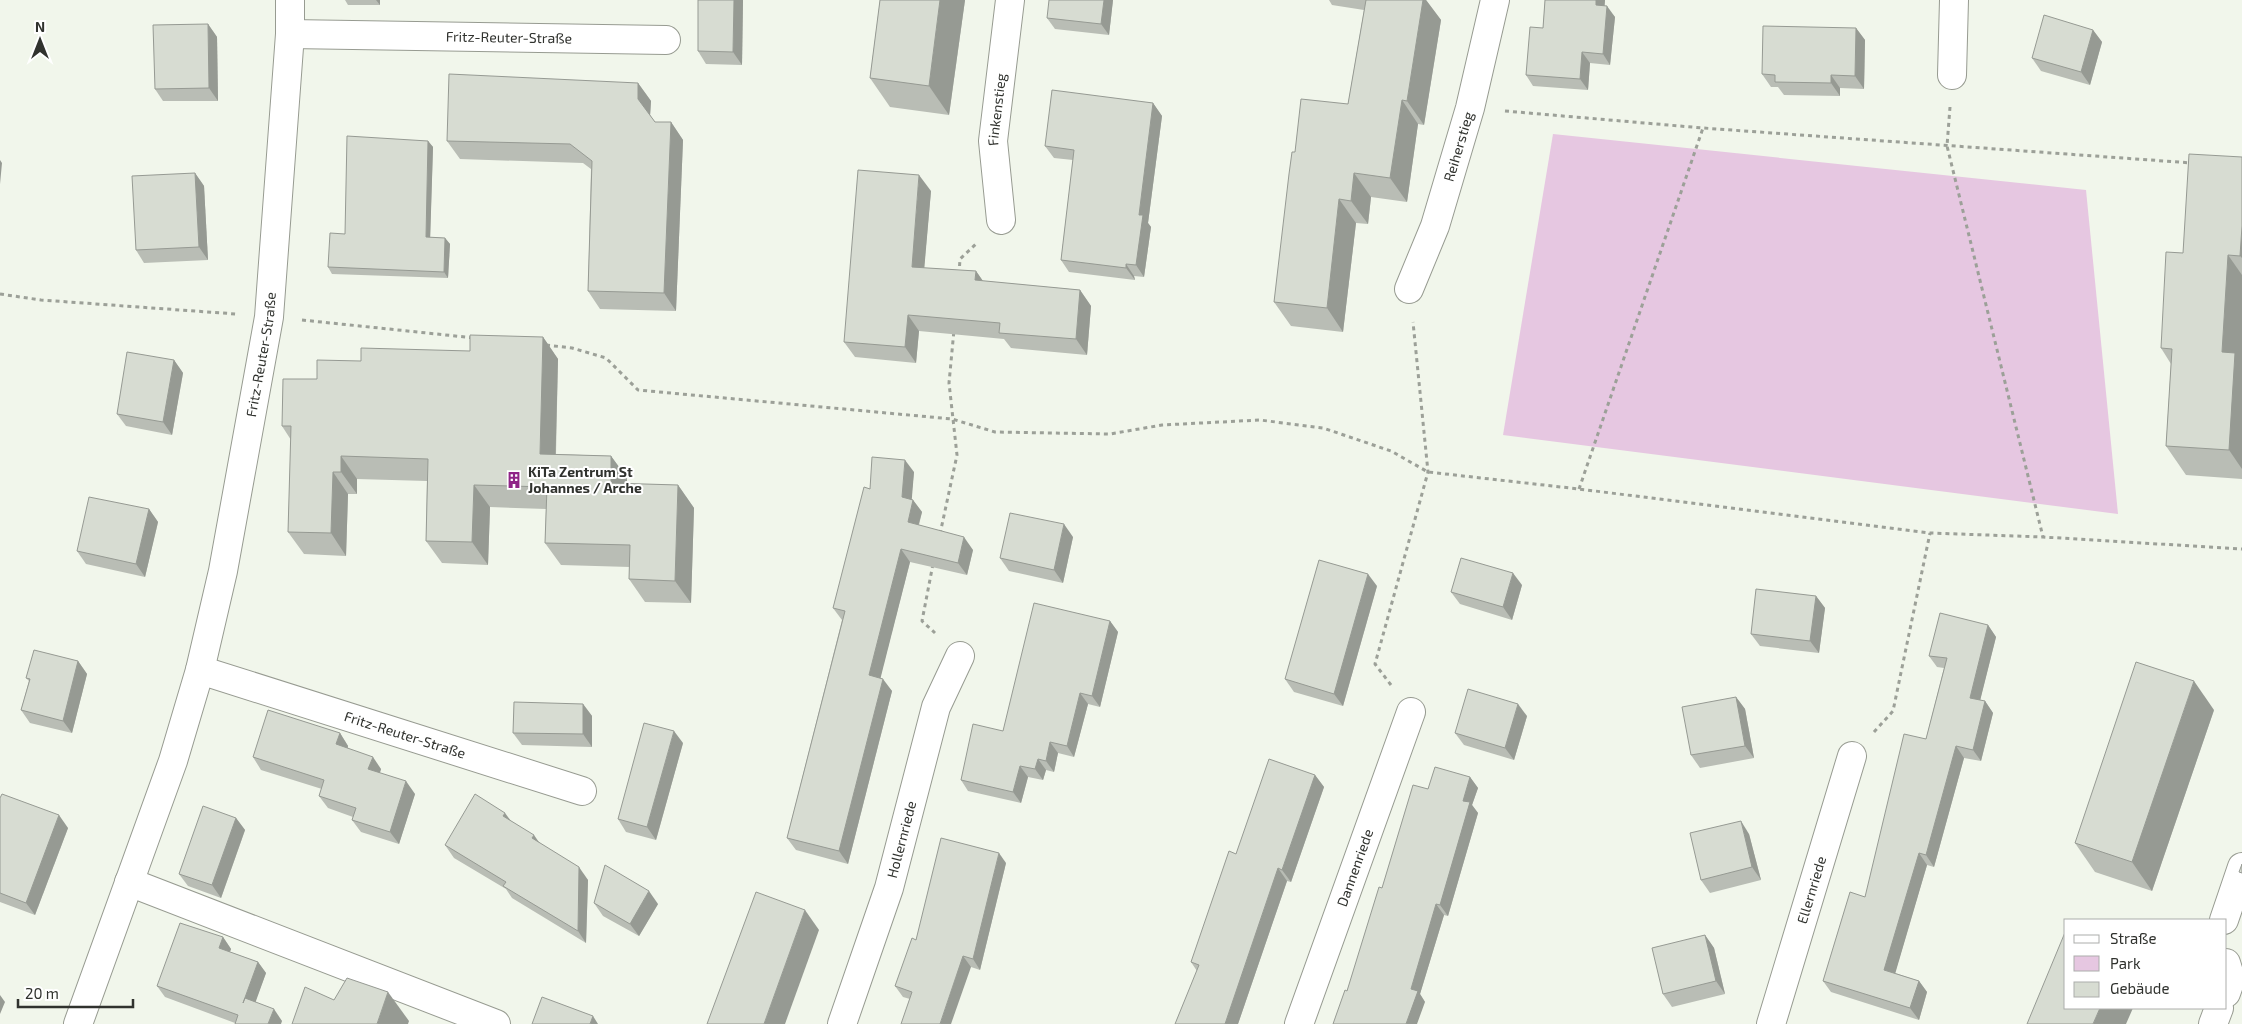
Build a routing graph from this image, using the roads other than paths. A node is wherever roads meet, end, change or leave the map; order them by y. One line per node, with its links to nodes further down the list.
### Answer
1 (290, 0): 5 (street, Fritz-Reuter-Straße)
2 (1010, 0): 8 (street, Finkenstieg)
3 (1495, 0): 9 (street, Reiherstieg)
4 (1954, 0): 7 (street)
5 (290, 34): 6 (street, Fritz-Reuter-Straße); 11 (street, Fritz-Reuter-Straße)
6 (666, 40)
7 (1952, 75)
8 (1001, 220)
9 (1409, 289)
10 (960, 656): 23 (street, Hollernriede)
11 (200, 670): 14 (street, Fritz-Reuter-Straße); 16 (street, Fritz-Reuter-Straße)
12 (1411, 712): 24 (street, Dannenriede)
13 (1852, 756): 25 (street, Ellernriede)
14 (582, 791)
15 (2242, 867): 17 (street)
16 (129, 882): 21 (street, Fritz-Reuter-Straße); 22 (street)
17 (2224, 919)
18 (2227, 966): 19 (street)
19 (2227, 991)
20 (2220, 1009): 26 (street)
21 (78, 1024)
22 (496, 1024)
23 (842, 1024)
24 (1299, 1024)
25 (1771, 1024)
26 (2213, 1024)

